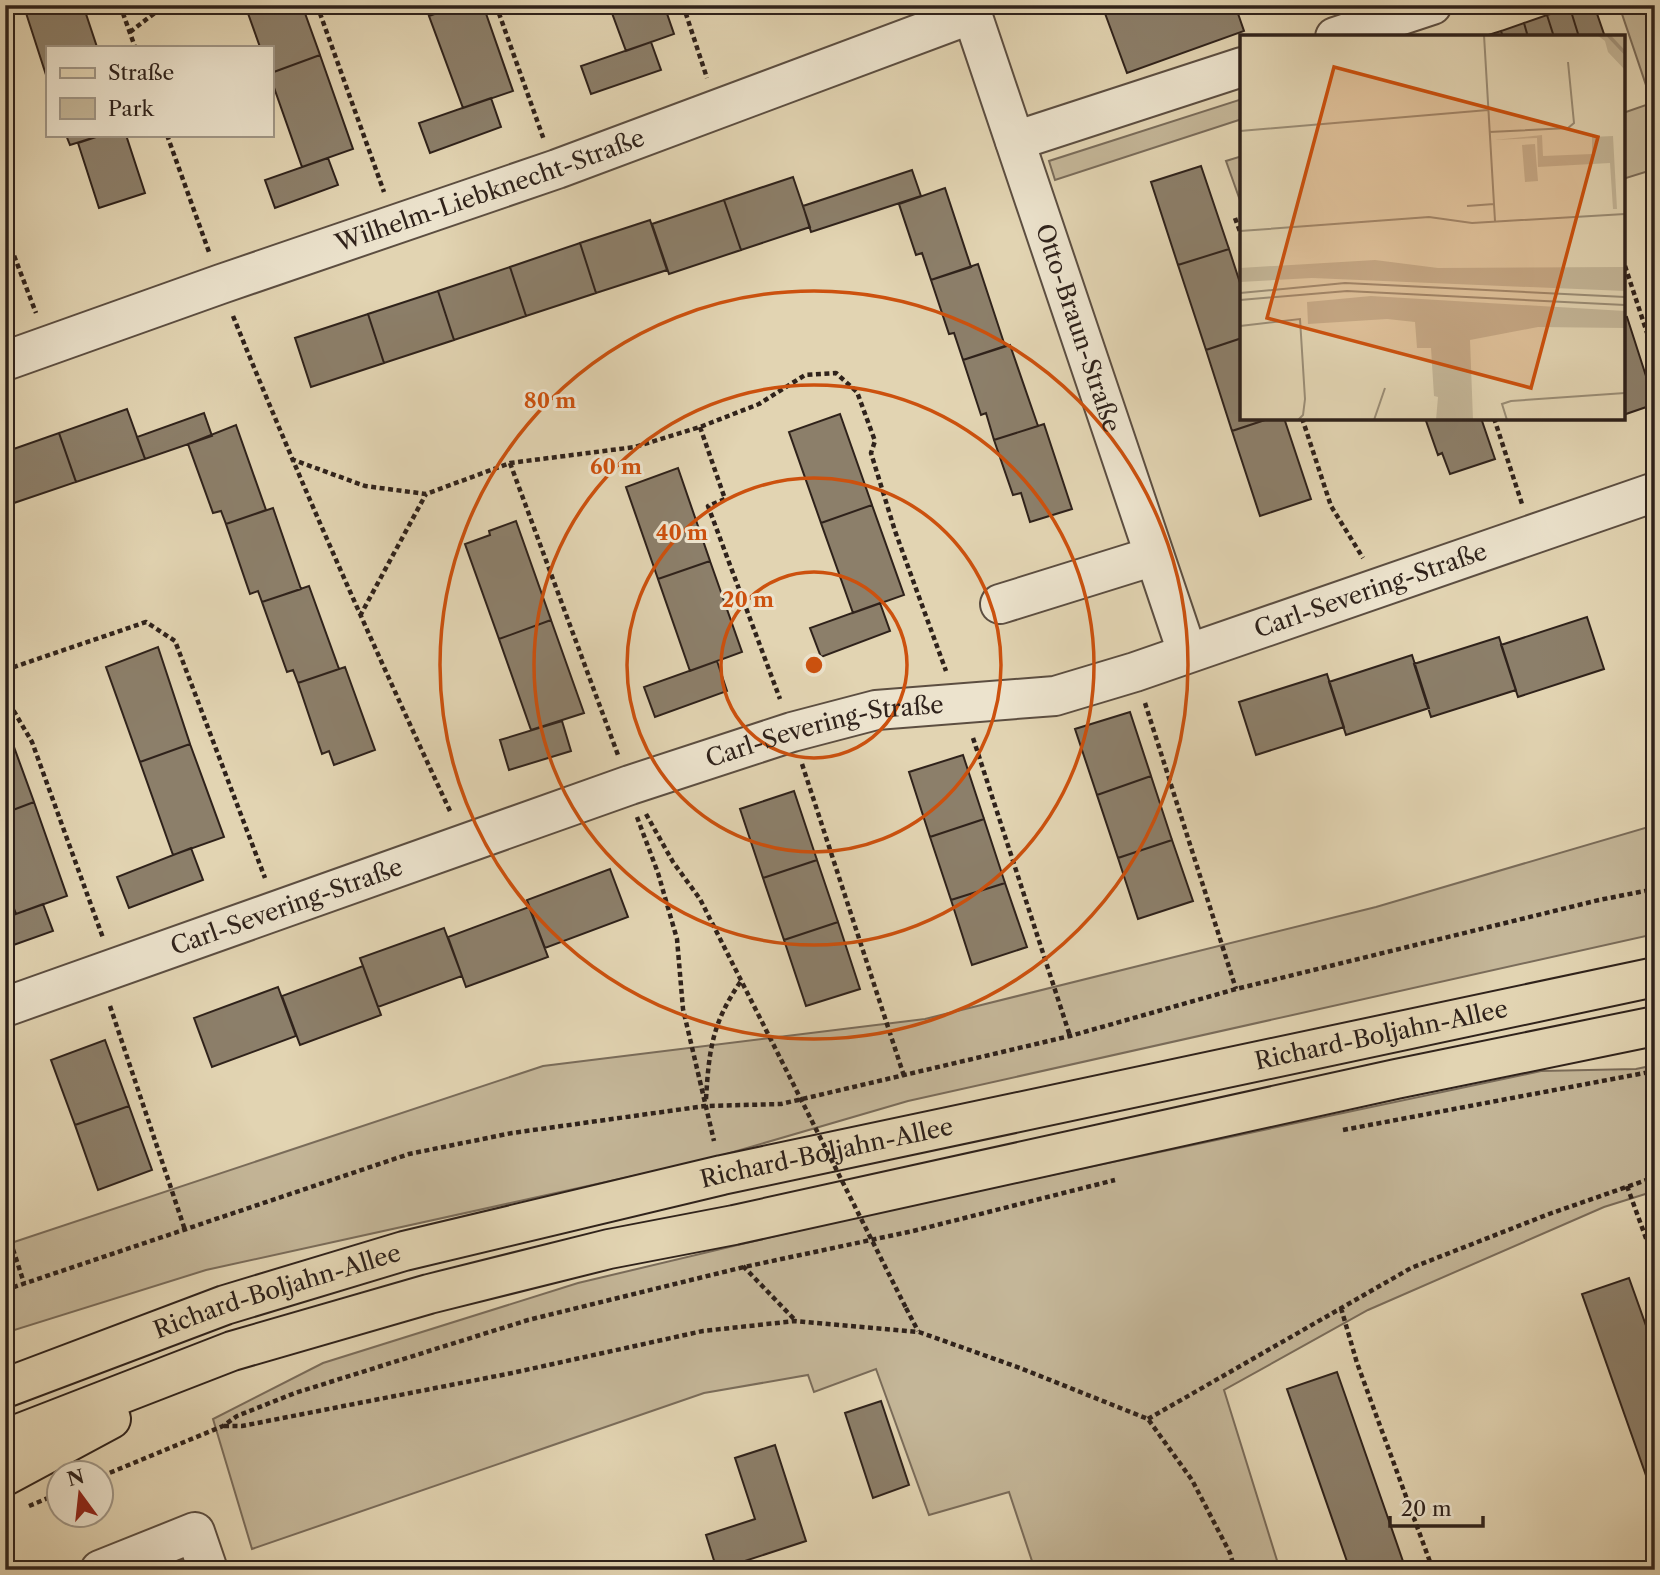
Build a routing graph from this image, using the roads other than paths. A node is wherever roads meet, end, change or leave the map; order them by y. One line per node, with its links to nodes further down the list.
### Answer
1 (1432, 5): 3 (street)
2 (971, 10): 5 (street, Otto-Braun-Straße); 6 (street, Wilhelm-Liebknecht-Straße)
3 (1341, 35)
4 (1240, 68): 5 (street)
5 (1014, 141): 8 (street, Otto-Braun-Straße)
6 (5, 361)
7 (1655, 492): 10 (street, Carl-Severing-Straße)
8 (1154, 556): 9 (street); 10 (street, Otto-Braun-Straße)
9 (1000, 604)
10 (1187, 652): 12 (street, Carl-Severing-Straße)
11 (1655, 976): 15 (main road, Richard-Boljahn-Allee)
12 (5, 1007)
13 (1655, 1026): 14 (main road, Richard-Boljahn-Allee)
14 (232, 1351): 16 (main road, Richard-Boljahn-Allee); 17 (main road, Richard-Boljahn-Allee)
15 (8, 1386)
16 (5, 1439)
17 (5, 1476)
18 (100, 1570): 19 (street)
19 (208, 1570)

